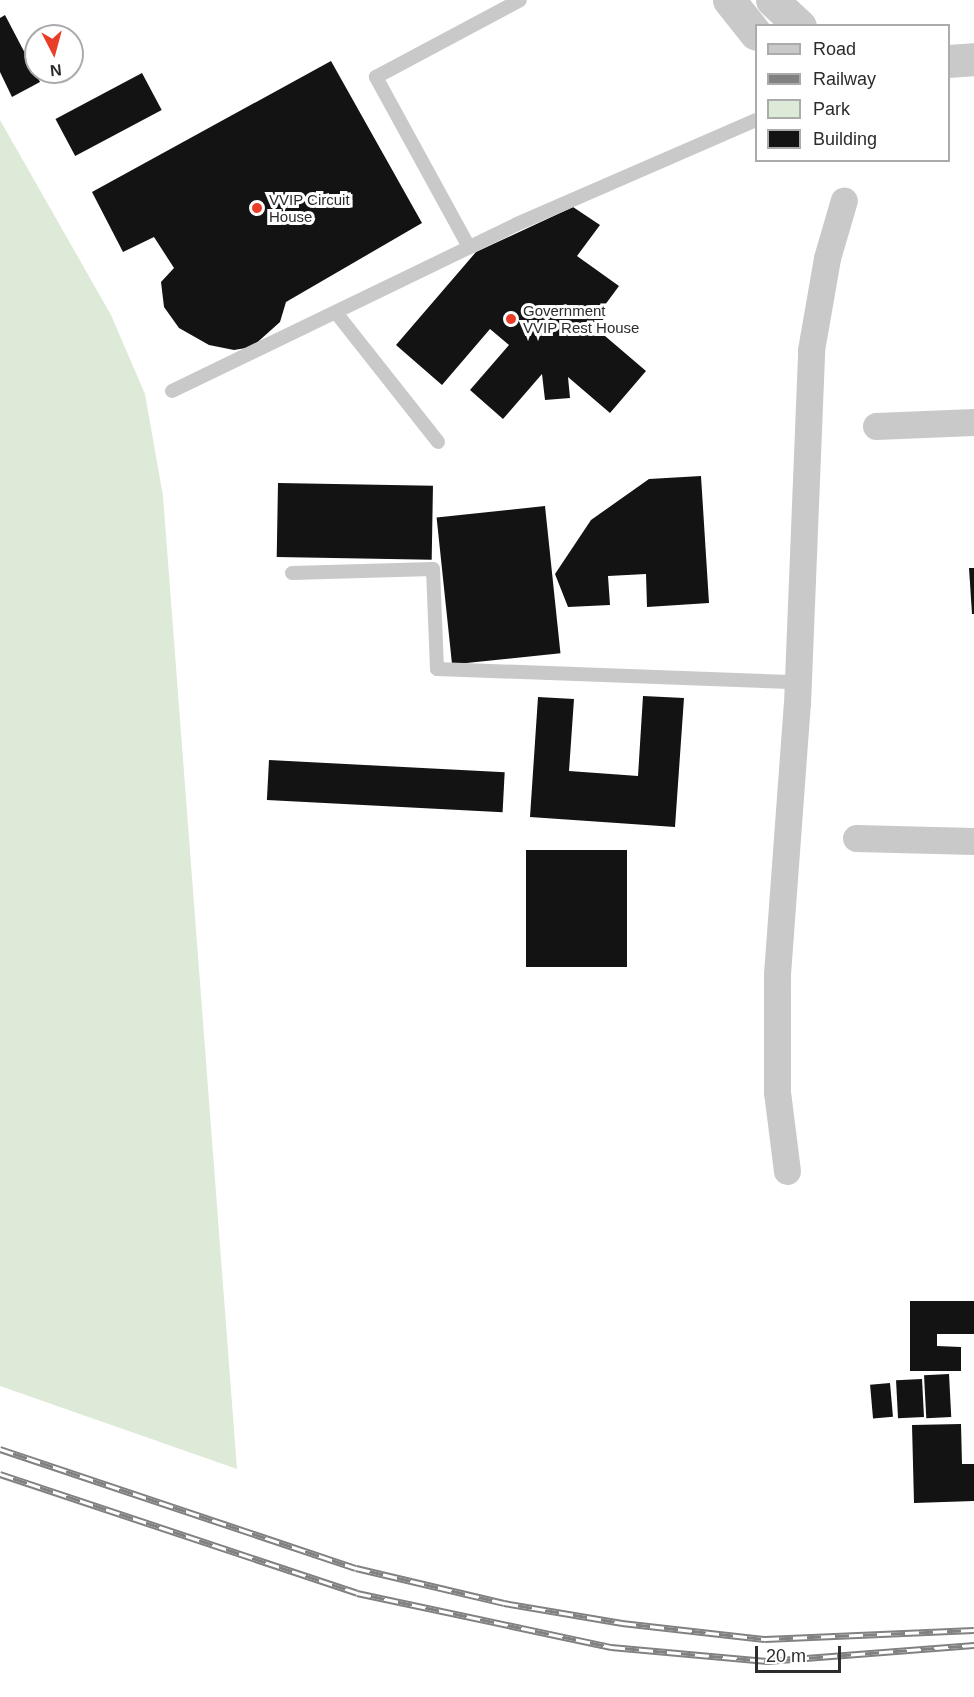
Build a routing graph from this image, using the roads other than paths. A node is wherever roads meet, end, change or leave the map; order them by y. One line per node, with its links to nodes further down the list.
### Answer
1 (520, 0): 10 (lane)
2 (729, 0): 5 (street)
3 (772, 0): 4 (street)
4 (798, 24)
5 (755, 33)
6 (974, 59): 7 (street)
7 (950, 61)
8 (755, 120): 10 (lane)
9 (844, 200): 17 (street)
10 (469, 247): 11 (lane)
11 (337, 314): 12 (lane); 15 (lane)
12 (172, 391)
13 (974, 422): 14 (street)
14 (876, 426)
15 (438, 442)
16 (292, 573): 17 (lane)
17 (797, 682): 20 (street)
18 (856, 838): 19 (street)
19 (974, 841)
20 (787, 1170)

